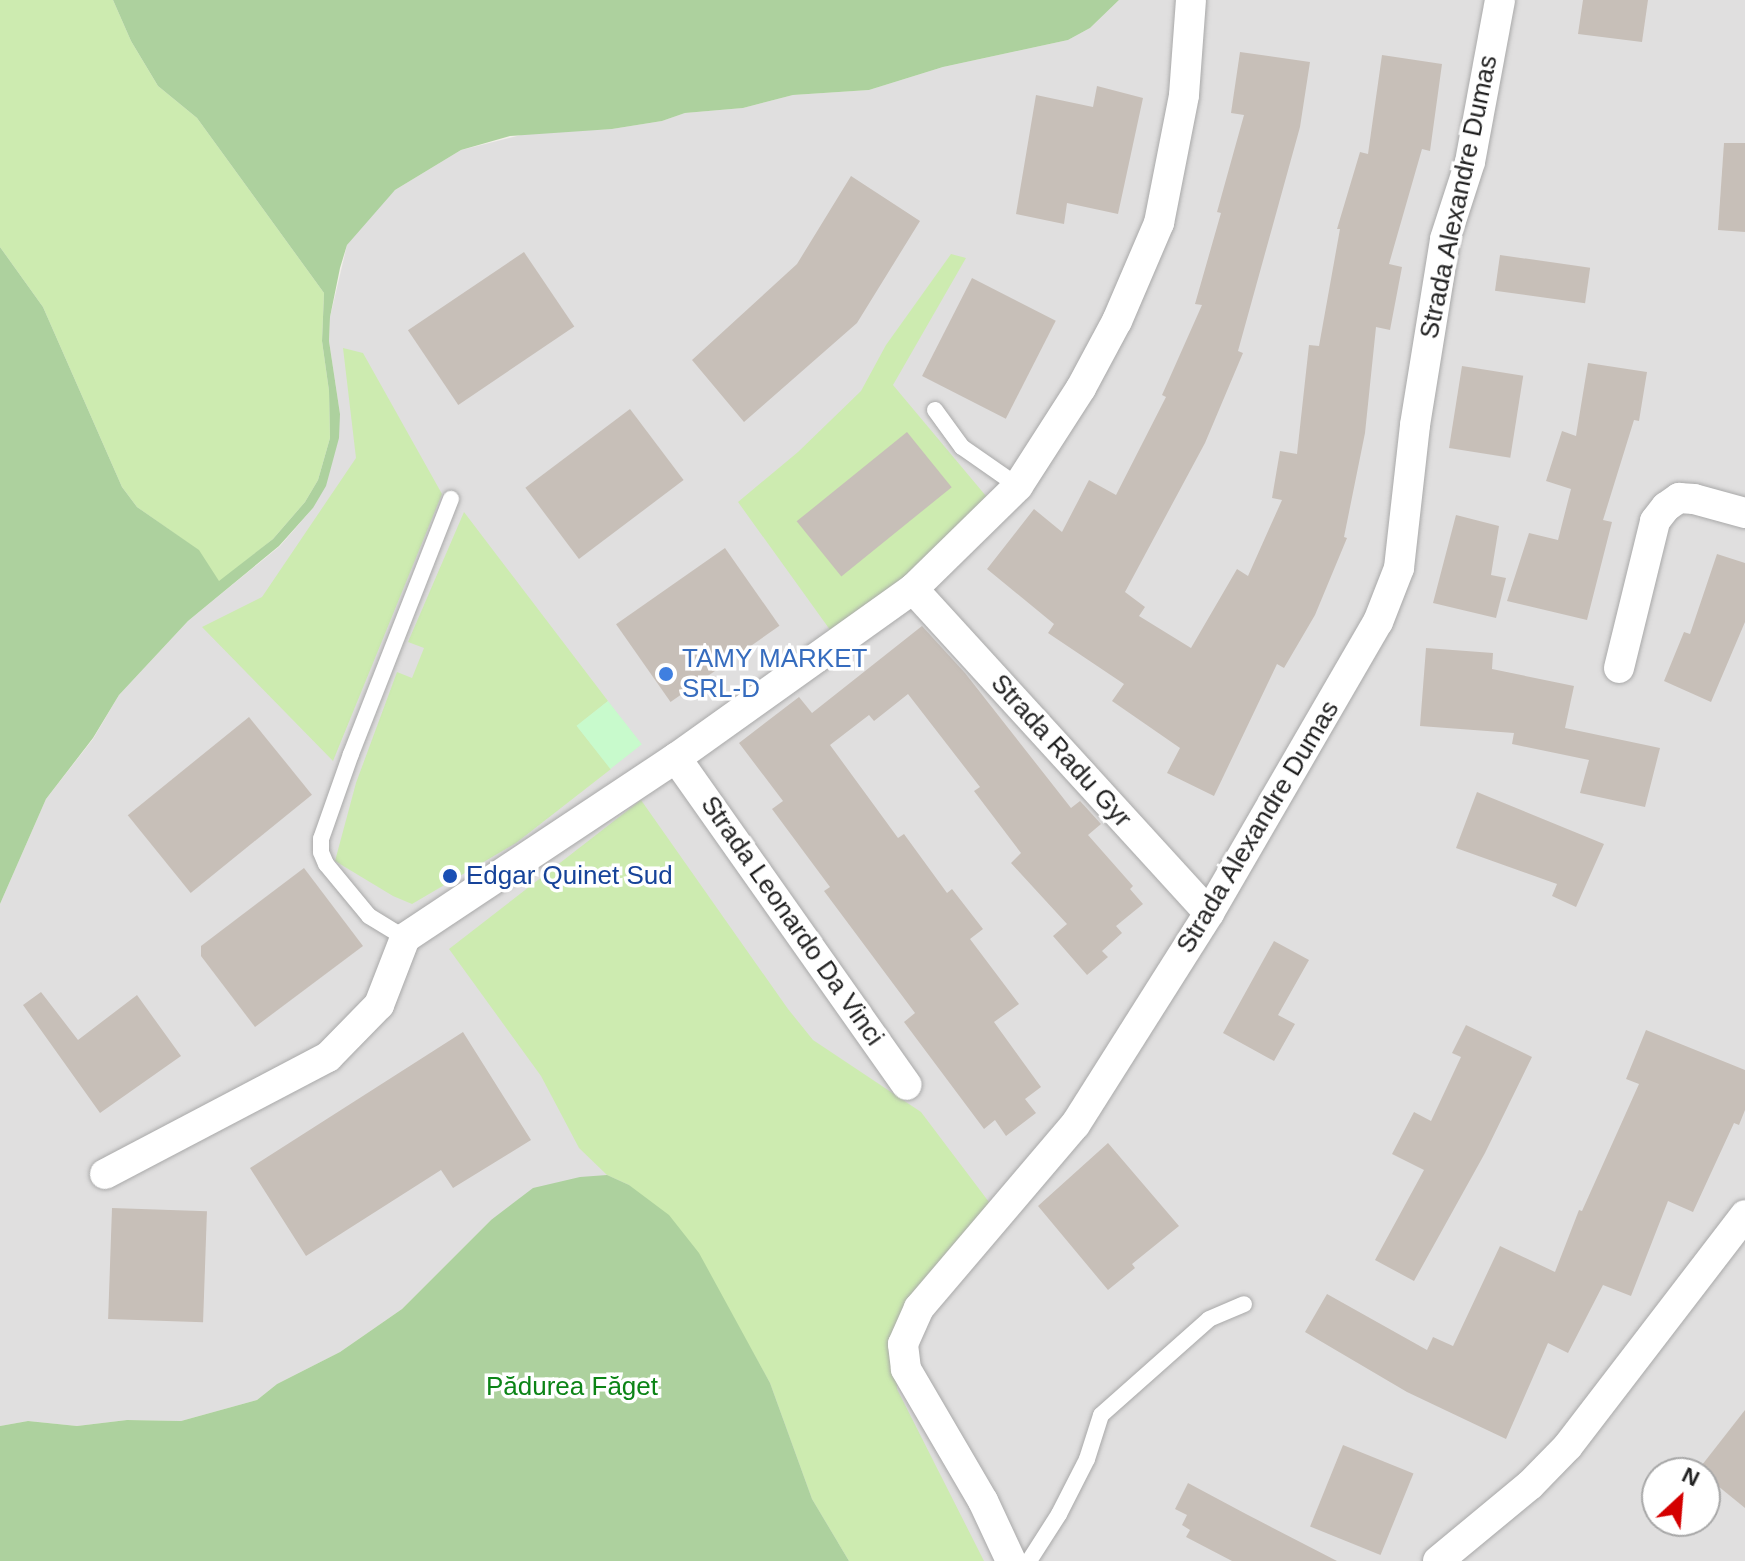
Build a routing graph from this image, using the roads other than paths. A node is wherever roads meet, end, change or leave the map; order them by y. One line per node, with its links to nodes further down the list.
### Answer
1 (1191, 0): 4 (street)
2 (1500, 0): 10 (street, Strada Alexandre Dumas)
3 (935, 410): 4 (lane)
4 (1018, 486): 7 (street)
5 (451, 499): 11 (lane)
6 (1745, 513): 8 (street)
7 (913, 589): 9 (street); 10 (street, Strada Radu Gyr)
8 (1619, 668)
9 (676, 758): 11 (street); 12 (street, Strada Leonardo Da Vinci)
10 (1209, 913): 16 (street, Strada Alexandre Dumas)
11 (405, 938): 13 (street)
12 (907, 1085)
13 (105, 1174)
14 (1745, 1215): 18 (street)
15 (1244, 1304): 17 (lane)
16 (1011, 1561)
17 (1029, 1561)
18 (1438, 1561)

